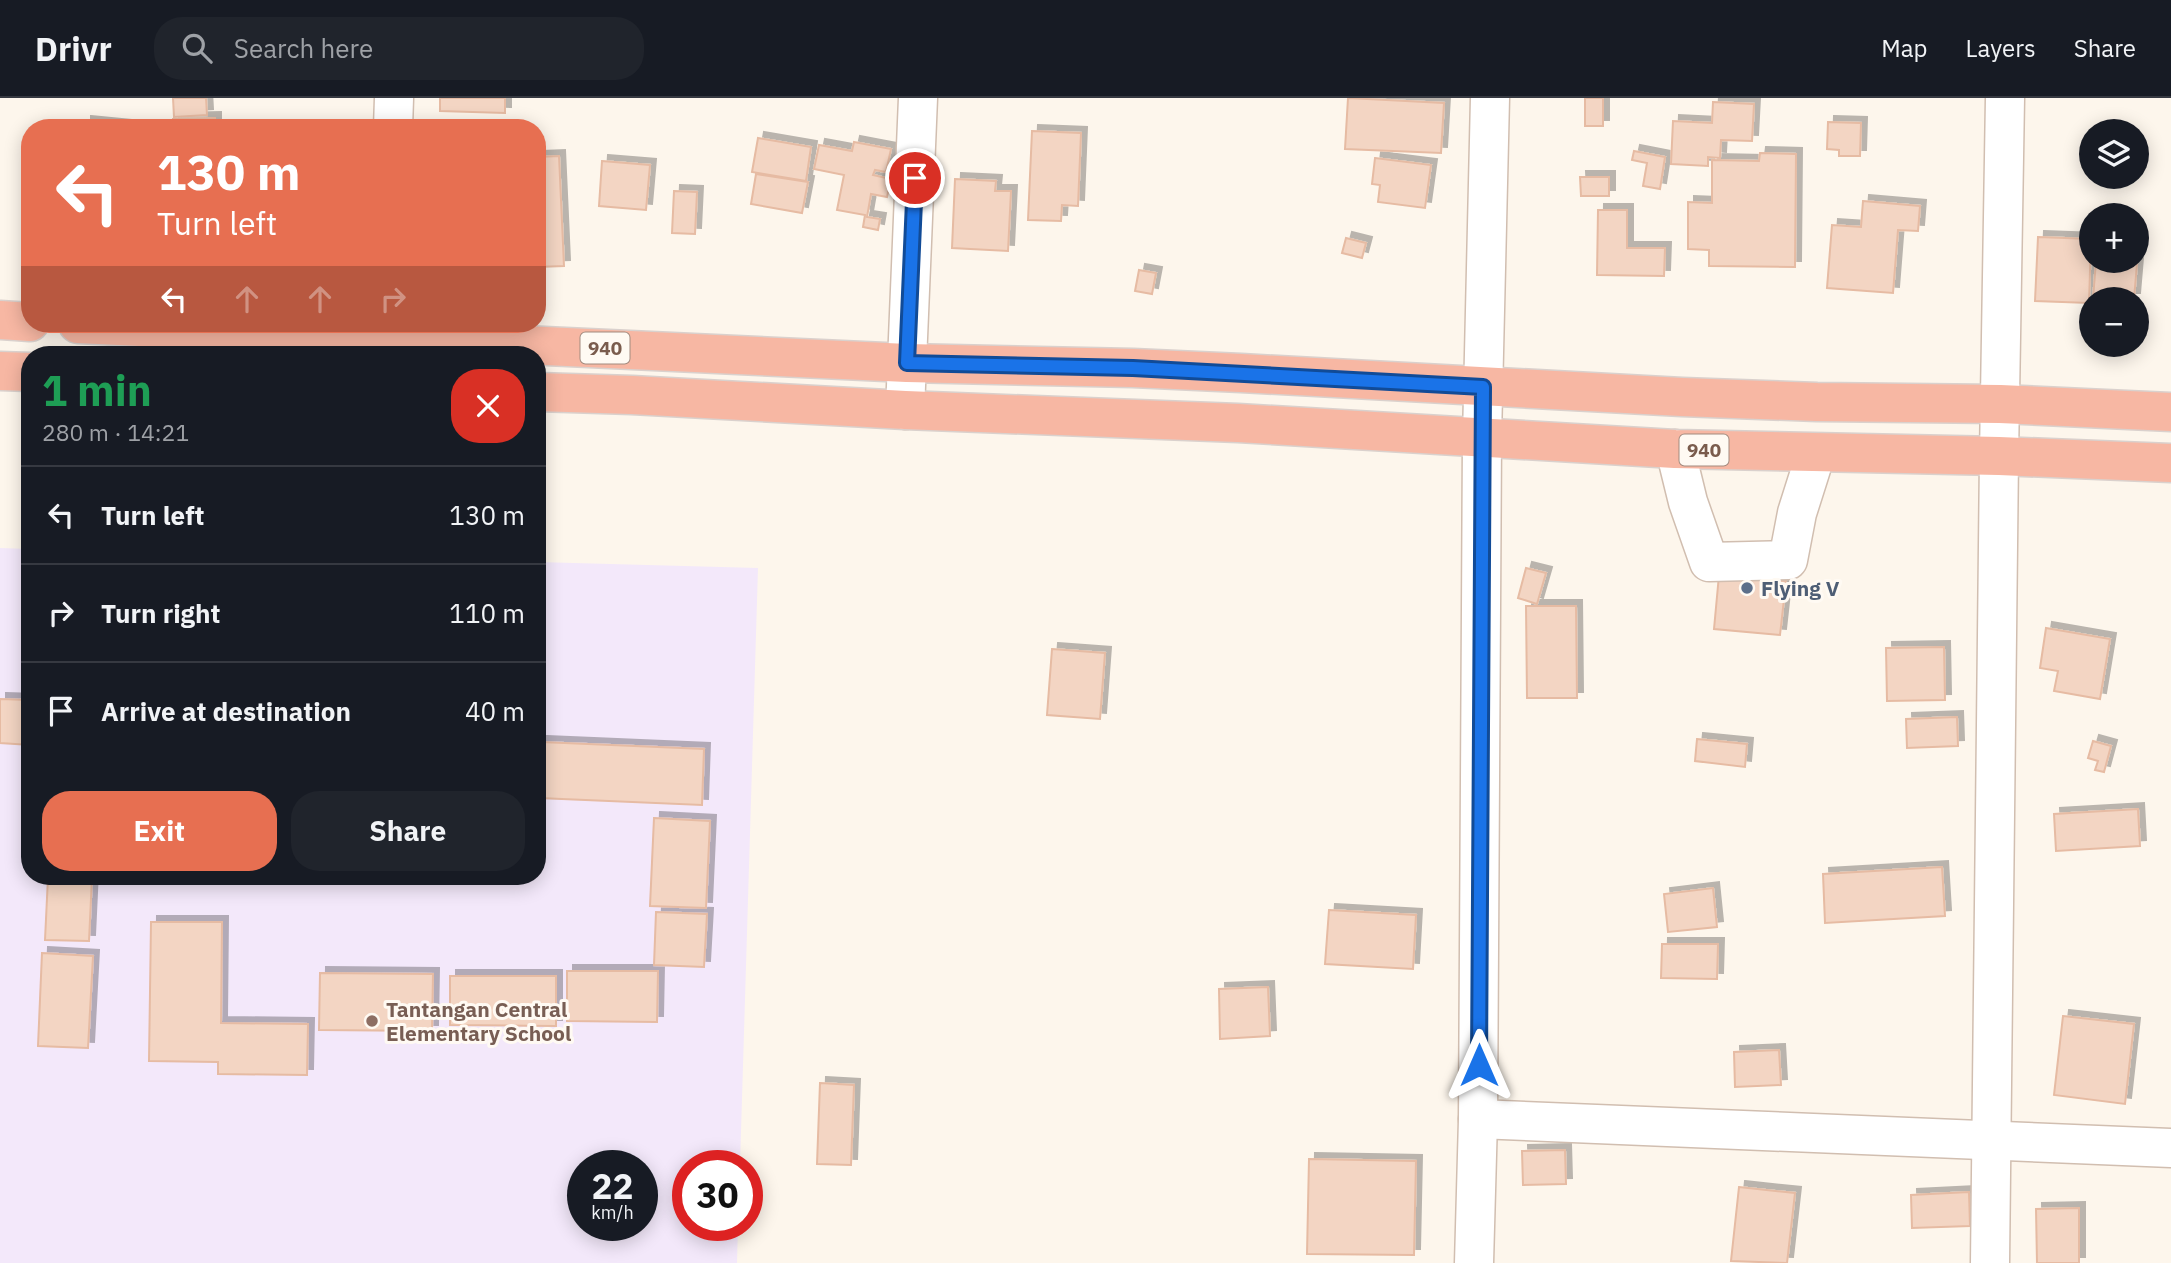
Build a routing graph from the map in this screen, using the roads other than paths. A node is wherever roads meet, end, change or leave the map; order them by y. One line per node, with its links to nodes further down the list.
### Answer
1 (394, 98): 5 (street)
2 (918, 98): 12 (street)
3 (1490, 98): 15 (street)
4 (2005, 98): 17 (street)
5 (393, 119)
6 (0, 320): 7 (highway)
7 (21, 321)
8 (262, 333): 9 (highway, 940)
9 (385, 339): 10 (highway, 940)
10 (537, 346)
11 (546, 346): 12 (highway, 940)
12 (907, 363): 15 (highway, 940); 18 (street)
13 (0, 371): 14 (highway)
14 (21, 372)
15 (1483, 387): 17 (highway, 940); 20 (street)
16 (546, 392): 18 (highway, 940)
17 (2000, 404): 19 (highway, 940); 23 (street)
18 (905, 410): 20 (highway, 940)
19 (2171, 412)
20 (1482, 438): 21 (highway, 940); 25 (street)
21 (1675, 449): 22 (highway, 940); 22 (street)
22 (1816, 453): 23 (highway, 940)
23 (1999, 456): 24 (highway, 940); 26 (street)
24 (2171, 463)
25 (1478, 1119): 26 (street); 28 (street)
26 (1992, 1141): 27 (street); 29 (street)
27 (2171, 1148)
28 (1474, 1263)
29 (1990, 1263)

